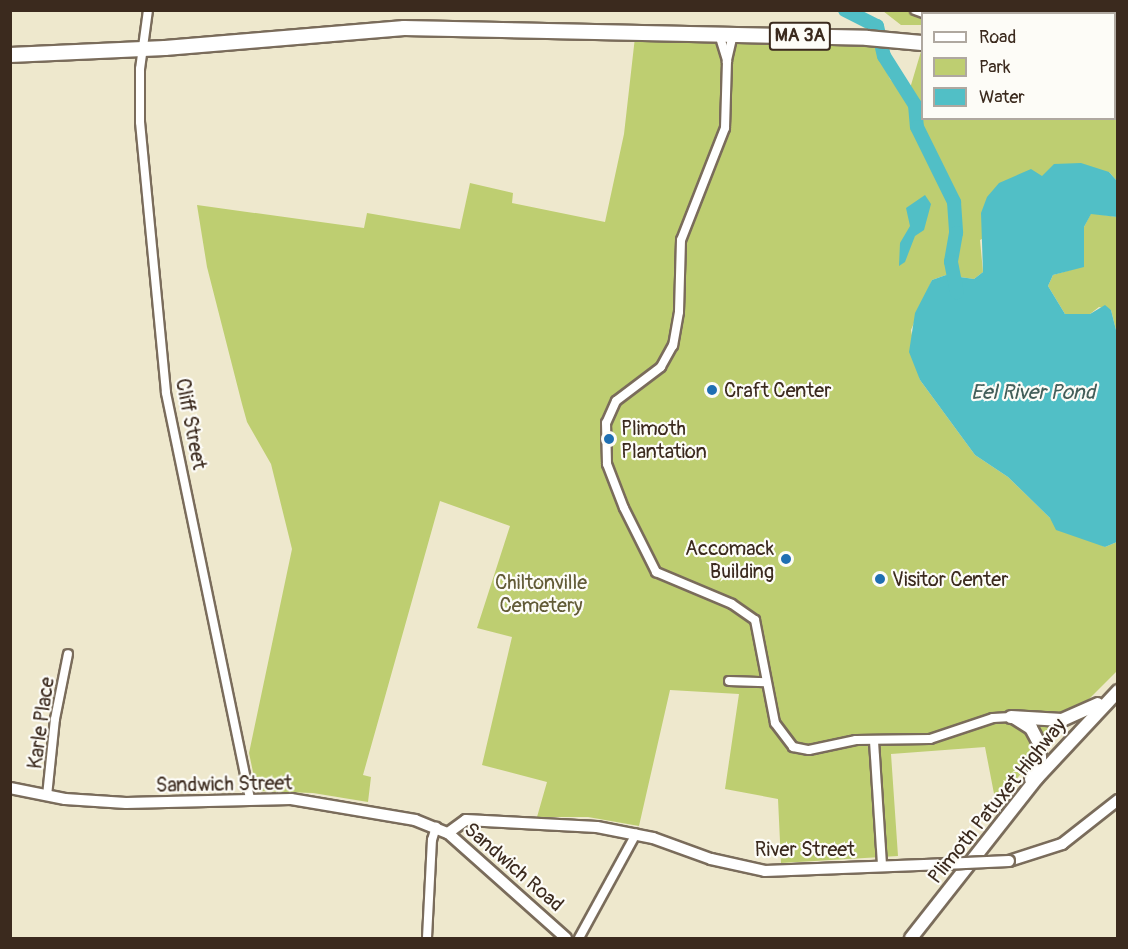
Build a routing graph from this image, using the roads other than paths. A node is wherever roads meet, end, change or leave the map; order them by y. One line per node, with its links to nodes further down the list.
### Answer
1 (146, 13): 4 (street, Cliff Street)
2 (726, 34): 3 (main road, MA 3A); 4 (main road, MA 3A); 6 (street); 6 (street)
3 (921, 43)
4 (145, 50): 5 (main road, MA 3A); 16 (street, Cliff Street)
5 (10, 55)
6 (727, 61): 9 (street)
7 (68, 654): 15 (street, Karle Place)
8 (729, 681): 9 (street)
9 (766, 682): 12 (street)
10 (1116, 696): 11 (main road); 14 (main road, Plimoth Patuxet Highway)
11 (1011, 717): 12 (street); 14 (main road)
12 (874, 741): 21 (street)
13 (10, 788): 15 (street, Sandwich Street)
14 (1024, 795): 25 (main road, Plimoth Patuxet Highway)
15 (47, 796): 16 (street, Sandwich Street)
16 (250, 800): 18 (street, Sandwich Street)
17 (1118, 800): 21 (street, River Street, bridge)
18 (436, 827): 19 (street, Sandwich Road); 22 (street)
19 (448, 833): 20 (street, River Street); 23 (street, Sandwich Road)
20 (636, 834): 21 (street, River Street); 24 (street)
21 (882, 866)
22 (427, 939)
23 (566, 939)
24 (579, 939)
25 (911, 939)

